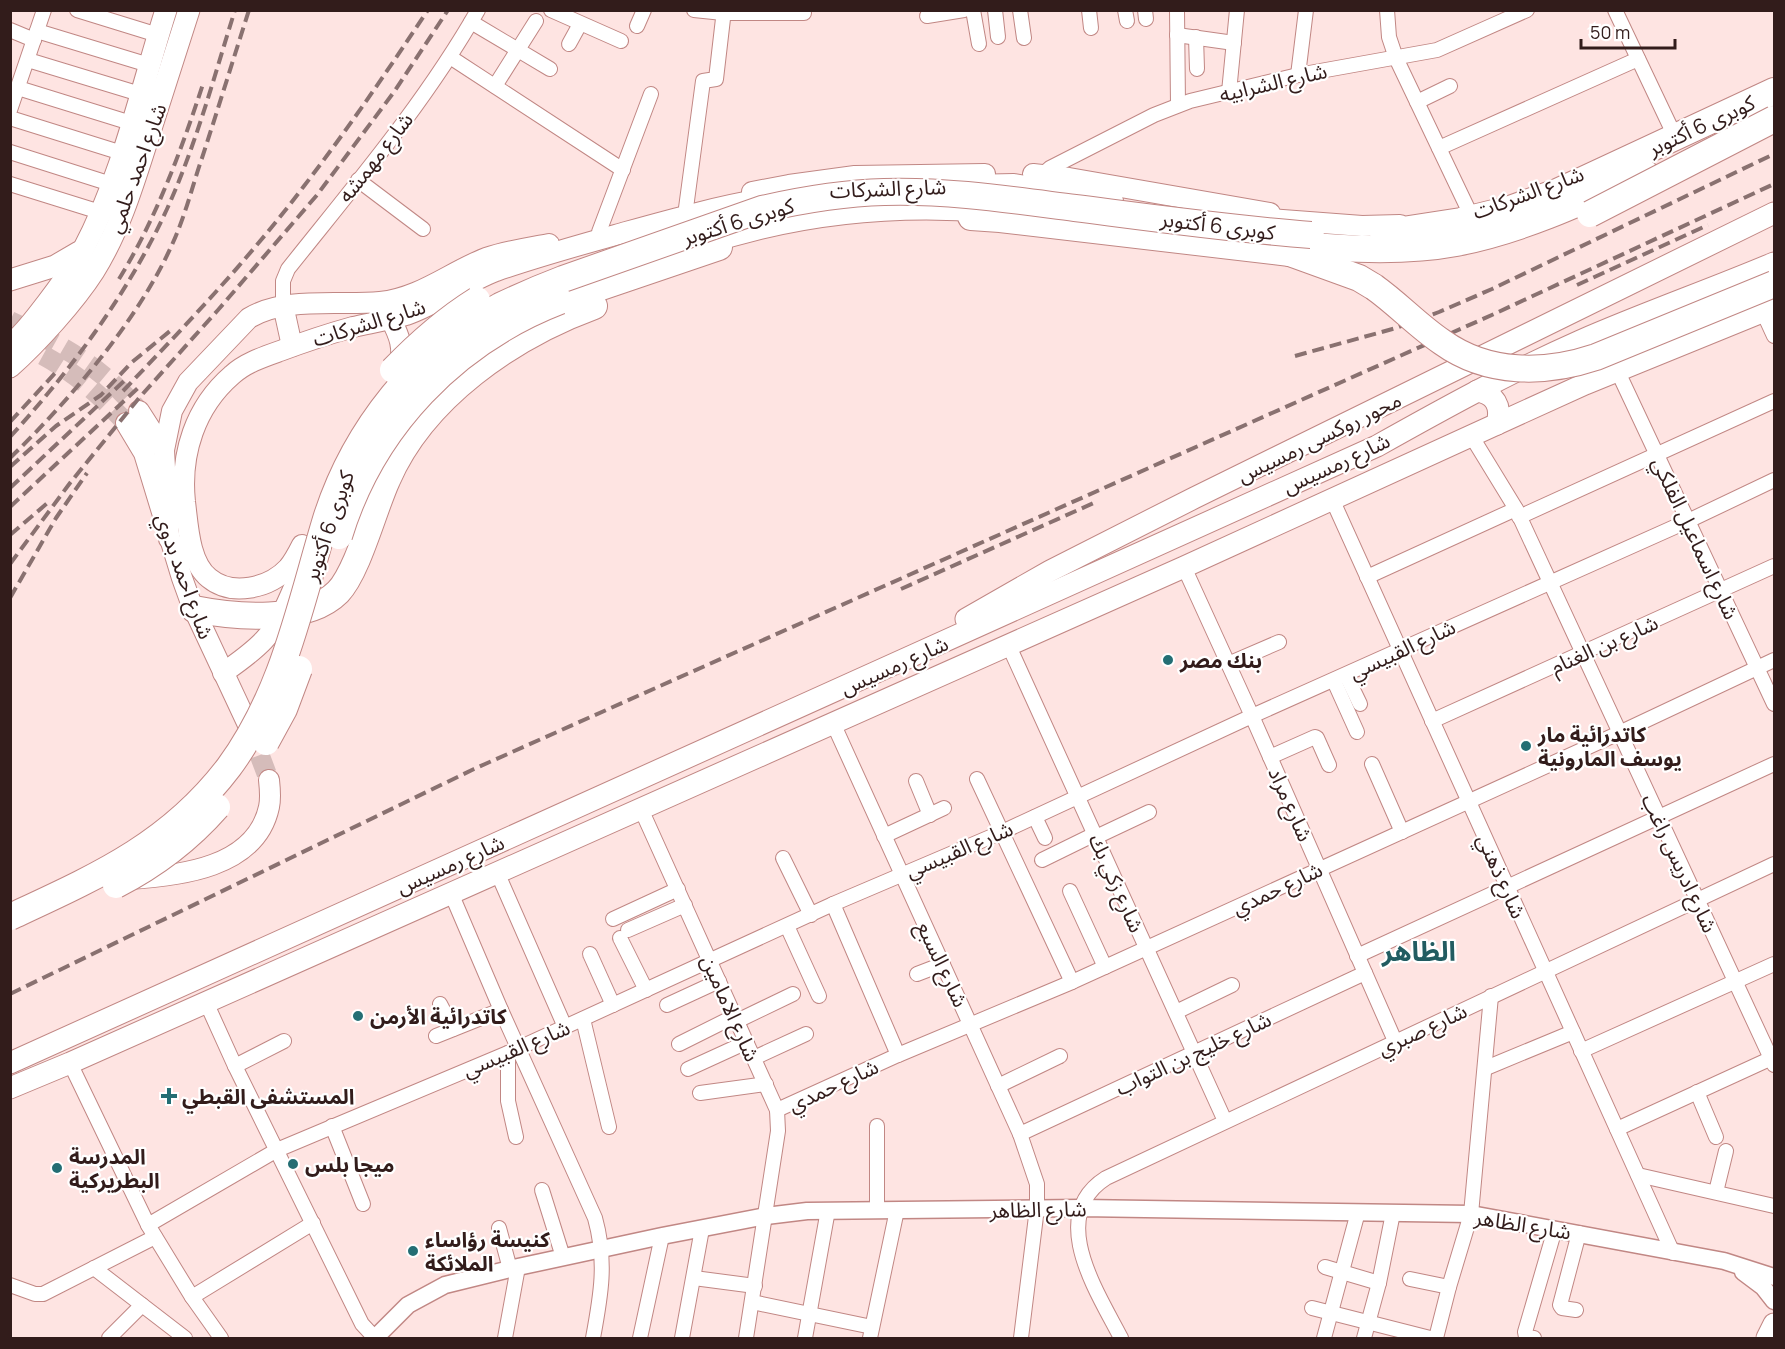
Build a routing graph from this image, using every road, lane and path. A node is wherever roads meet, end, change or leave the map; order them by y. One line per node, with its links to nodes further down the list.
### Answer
1 (44, 10): 28 (street)
2 (77, 10): 29 (street)
3 (166, 10): 29 (main road, شارع احمد حلمي)
4 (189, 10): 92 (main road, شارع احمد حلمي)
5 (551, 10): 24 (street)
6 (644, 10): 25 (street)
7 (694, 10): 18 (street)
8 (995, 10): 31 (street)
9 (1020, 10): 32 (street)
10 (1089, 10): 26 (street)
11 (1177, 10): 30 (street)
12 (1237, 10): 35 (street)
13 (1306, 10): 46 (street)
14 (1387, 10): 40 (street)
15 (1527, 10): 22 (street, شارع الشرابيه)
16 (1615, 10): 41 (street)
17 (964, 11): 21 (street); 37 (street)
18 (723, 12): 19 (street); 71 (street)
19 (804, 14)
20 (475, 16): 38 (street); 39 (street, شارع مهمشه)
21 (927, 16)
22 (1498, 16): 40 (street, شارع الشرابيه)
23 (536, 21): 38 (street)
24 (580, 24): 34 (street); 36 (street)
25 (637, 26)
26 (1091, 28)
27 (10, 30): 28 (street)
28 (36, 35): 42 (street); 43 (street)
29 (158, 35): 42 (main road, شارع احمد حلمي)
30 (1177, 35): 33 (street); 57 (street)
31 (998, 37)
32 (1024, 38)
33 (1196, 38): 35 (street); 45 (street)
34 (621, 41)
35 (1234, 43): 52 (street)
36 (569, 44)
37 (979, 44)
38 (519, 50): 44 (street); 48 (street)
39 (450, 57): 48 (street); 67 (street, شارع مهمشه)
40 (1396, 58): 46 (street, شارع الشرابيه); 56 (street)
41 (1638, 59): 62 (street); 63 (street)
42 (149, 65): 53 (main road, شارع احمد حلمي)
43 (20, 66): 53 (street); 55 (street)
44 (550, 69)
45 (1197, 69)
46 (1298, 75): 52 (street, شارع الشرابيه)
47 (1774, 80): 62 (main road, شارع الشركات)
48 (495, 86): 66 (street)
49 (1450, 86): 56 (street)
50 (1774, 86): 68 (main road, شارع الشركات)
51 (1774, 91): 62 (highway, كوبرى 6 أكتوبر)
52 (1229, 92): 57 (street, شارع الشرابيه)
53 (140, 94): 60 (main road, شارع احمد حلمي)
54 (651, 94): 66 (street)
55 (13, 99): 60 (street)
56 (1417, 102): 63 (street)
57 (1178, 105): 68 (street, شارع الشرابيه)
58 (10, 118): 65 (street)
59 (1774, 119): 81 (highway, كوبرى 6 أكتوبر, bridge)
60 (131, 123): 65 (main road, شارع احمد حلمي)
61 (1774, 124): 62 (highway, bridge)
62 (1666, 145): 72 (main road, شارع الشركات); 76 (highway); 79 (highway, كوبرى 6 أكتوبر, bridge)
63 (1439, 148): 72 (street)
64 (10, 152): 70 (street)
65 (122, 153): 70 (main road, شارع احمد حلمي)
66 (623, 170): 78 (street)
67 (358, 180): 77 (street); 85 (street, شارع مهمشه)
68 (1039, 181): 71 (main road, شارع الشركات); 72 (main road, شارع الشركات); 73 (main road); 76 (main road); 87 (main road, شارع الشركات)
69 (10, 184): 74 (street)
70 (111, 184): 74 (main road, شارع احمد حلمي)
71 (686, 208): 78 (main road, شارع الشركات)
72 (1468, 209)
73 (1005, 210): 76 (highway); 170 (highway, bridge)
74 (100, 212): 80 (main road, شارع احمد حلمي)
75 (1774, 213): 122 (main road, محور روكسى رمسيس)
76 (1047, 215)
77 (423, 230)
78 (599, 232): 87 (main road, شارع الشركات)
79 (724, 234): 81 (highway, كوبرى 6 أكتوبر); 106 (highway, bridge); 113 (highway); 166 (highway, كوبرى 6 أكتوبر, bridge); 171 (highway, كوبرى 6 أكتوبر, bridge)
80 (82, 250): 83 (main road); 90 (main road, شارع احمد حلمي)
81 (1290, 253): 84 (highway, bridge)
82 (1774, 263): 89 (main road, شارع رمسيس)
83 (10, 280)
84 (1774, 284)
85 (283, 305): 87 (main road, شارع الشركات); 91 (main road); 99 (main road, شارع الشركات)
86 (1769, 309): 88 (street); 93 (main road, شارع رمسيس)
87 (387, 310): 91 (main road, شارع الشركات); 113 (main road)
88 (1774, 336)
89 (1577, 342): 94 (main road); 95 (main road, شارع رمسيس)
90 (10, 345)
91 (292, 346): 106 (main road, شارع الشركات)
92 (10, 367)
93 (1618, 372): 94 (main road, شارع رمسيس); 100 (street, شارع اسماعيل الفلكي)
94 (1586, 384): 97 (main road, شارع رمسيس)
95 (1477, 391): 97 (main road); 122 (main road, شارع رمسيس)
96 (1774, 401): 100 (street)
97 (1497, 424): 98 (main road, شارع رمسيس)
98 (1472, 437): 102 (main road, شارع رمسيس); 103 (street, شارع ادريس راغب)
99 (164, 450): 105 (main road, شارع الشركات); 105 (main road, شارع احمد بدوي)
100 (1658, 456): 103 (street); 104 (street, شارع اسماعيل الفلكي)
101 (1774, 480): 104 (street, شارع القبيسي)
102 (1332, 499): 108 (main road, شارع رمسيس); 109 (street, شارع ذهني)
103 (1518, 513): 109 (street); 110 (street, شارع ادريس راغب)
104 (1688, 521): 110 (street, شارع القبيسي); 111 (street, شارع اسماعيل الفلكي)
105 (170, 539): 112 (main road, شارع احمد بدوي)
106 (302, 545)
107 (1774, 566): 111 (street, شارع بن الغنام)
108 (1184, 567): 115 (main road, شارع رمسيس); 119 (street, شارع مراد)
109 (1367, 577): 116 (street, شارع ذهني)
110 (1551, 583): 116 (street, شارع القبيسي); 117 (street, شارع ادريس راغب)
111 (1721, 591): 117 (street, شارع بن الغنام); 120 (street, شارع اسماعيل الفلكي)
112 (194, 609): 113 (highway); 121 (main road, شارع احمد بدوي)
113 (281, 615): 121 (main road)
114 (1279, 642): 119 (street)
115 (1008, 644): 128 (main road, شارع رمسيس); 139 (street, شارع زكي بك)
116 (1400, 650): 123 (street, شارع القبيسي); 127 (street, شارع ذهني)
117 (1583, 653): 127 (street, شارع بن الغنام); 131 (street, شارع ادريس راغب)
118 (1774, 660): 120 (street, شارع حمدي)
119 (1228, 664): 126 (street, شارع مراد)
120 (1757, 668): 125 (street, شارع اسماعيل الفلكي); 131 (street, شارع حمدي)
121 (223, 673): 129 (main road, شارع احمد بدوي)
122 (872, 675): 215 (main road, شارع رمسيس)
123 (1340, 678): 124 (street); 126 (street, شارع القبيسي); 130 (street)
124 (1360, 704)
125 (1774, 704)
126 (1252, 716): 132 (street, شارع مراد); 139 (street, شارع القبيسي)
127 (1432, 721): 140 (street, شارع ذهني)
128 (833, 723): 142 (main road, شارع رمسيس); 149 (street, شارع السبع)
129 (249, 727)
130 (1357, 732)
131 (1619, 733): 140 (street, شارع حمدي); 146 (street, شارع ادريس راغب)
132 (1270, 757): 135 (street); 155 (street, شارع مراد)
133 (1372, 764): 148 (street)
134 (1774, 764): 146 (street)
135 (1329, 765)
136 (977, 779): 147 (street)
137 (269, 780): 168 (main road)
138 (916, 781): 144 (street)
139 (1078, 796): 145 (street, شارع القبيسي); 150 (street, شارع زكي بك)
140 (1468, 801): 148 (street, شارع حمدي); 158 (street, شارع ذهني)
141 (944, 808): 144 (street)
142 (641, 809): 156 (main road, شارع رمسيس); 159 (street, شارع الامامين)
143 (1149, 812): 150 (street)
144 (930, 815): 149 (street)
145 (1035, 817): 147 (street, شارع القبيسي); 151 (street)
146 (1658, 817): 158 (street); 162 (street, شارع ادريس راغب)
147 (1002, 832): 157 (street, شارع القبيسي); 183 (street)
148 (1402, 832): 155 (street, شارع حمدي)
149 (884, 836): 157 (street, شارع السبع)
150 (1096, 836): 153 (street); 172 (street, شارع زكي بك)
151 (1045, 838)
152 (783, 858): 165 (street)
153 (1042, 860)
154 (1774, 864): 162 (street, شارع صبري)
155 (1319, 869): 172 (street, شارع حمدي); 174 (street, شارع مراد)
156 (497, 872): 161 (main road, شارع رمسيس); 199 (street)
157 (902, 874): 163 (street, شارع القبيسي); 176 (street, شارع السبع)
158 (1507, 886): 174 (street); 179 (street, شارع ذهني)
159 (678, 889): 164 (street, شارع الامامين); 167 (street)
160 (1070, 891): 178 (street)
161 (451, 893): 190 (main road, شارع رمسيس); 194 (street)
162 (1697, 900): 179 (street, شارع صبري); 184 (street, شارع ادريس راغب)
163 (832, 904): 165 (street, شارع القبيسي); 211 (street)
164 (686, 905): 175 (street, شارع الامامين); 186 (street)
165 (811, 915): 169 (street, شارع القبيسي)
166 (10, 916)
167 (613, 919)
168 (10, 925)
169 (787, 926): 175 (street, شارع القبيسي); 188 (street)
170 (10, 930)
171 (10, 936)
172 (1147, 948): 178 (street, شارع حمدي); 195 (street, شارع زكي بك)
173 (590, 954): 192 (street)
174 (1357, 956): 180 (street, شارع مراد)
175 (710, 962): 182 (street, شارع الامامين); 186 (street, شارع القبيسي)
176 (943, 964): 181 (street); 198 (street, شارع السبع)
177 (1774, 964): 184 (street)
178 (1105, 967): 183 (street, شارع حمدي)
179 (1545, 970): 189 (street, شارع صبري); 201 (street, شارع ذهني)
180 (1365, 973): 205 (street, شارع مراد); 210 (street, شارع خليج بن التواب)
181 (918, 974)
182 (719, 981): 193 (street); 197 (street, شارع الامامين)
183 (1072, 982): 198 (street, شارع حمدي)
184 (1735, 982): 209 (street); 214 (street, شارع ادريس راغب)
185 (1232, 985): 195 (street)
186 (646, 990): 192 (street, شارع القبيسي)
187 (793, 994): 197 (street)
188 (819, 996)
189 (1491, 996): 205 (street, شارع صبري); 218 (street)
190 (206, 1002): 216 (main road, شارع رمسيس); 217 (street)
191 (440, 1004): 200 (street)
192 (613, 1005): 196 (street, شارع القبيسي)
193 (667, 1005)
194 (501, 1010): 200 (street); 208 (street)
195 (1176, 1011): 210 (street, شارع زكي بك)
196 (583, 1019): 199 (street, شارع القبيسي); 229 (street)
197 (736, 1019): 206 (street, شارع الامامين); 207 (street)
198 (971, 1025): 211 (street, شارع حمدي); 221 (street, شارع السبع)
199 (565, 1027): 208 (street, شارع القبيسي)
200 (453, 1029): 203 (street)
201 (1573, 1032): 209 (street, شارع ذهني); 218 (street)
202 (806, 1034): 213 (street)
203 (436, 1036)
204 (284, 1041): 217 (street)
205 (1395, 1041): 226 (street, شارع صبري)
206 (747, 1042): 213 (street, شارع الامامين); 219 (street)
207 (679, 1044)
208 (513, 1050): 227 (street, شارع القبيسي); 232 (street); 257 (street)
209 (1581, 1051): 230 (street, شارع ذهني)
210 (1194, 1052): 226 (street, شارع زكي بك); 231 (street, شارع خليج بن التواب)
211 (898, 1055): 225 (street, شارع حمدي)
212 (1060, 1056): 221 (street)
213 (754, 1058): 220 (street, شارع الامامين)
214 (1773, 1060): 223 (street)
215 (10, 1063)
216 (70, 1063): 222 (main road, شارع رمسيس); 254 (street)
217 (235, 1066): 234 (street)
218 (1486, 1068): 248 (street)
219 (688, 1069)
220 (766, 1083): 224 (street); 225 (street, شارع الامامين)
221 (998, 1086): 231 (street, شارع السبع)
222 (10, 1088)
223 (1697, 1092): 230 (street); 233 (street)
224 (700, 1093)
225 (777, 1110): 249 (street, شارع الامامين)
226 (1226, 1121): 242 (street, شارع صبري)
227 (332, 1126): 234 (street, شارع القبيسي); 239 (street)
228 (877, 1126): 244 (street)
229 (609, 1127)
230 (1617, 1129): 236 (street, شارع ذهني)
231 (1020, 1134): 241 (street, شارع السبع)
232 (516, 1137)
233 (1716, 1137)
234 (277, 1150): 250 (street); 254 (street, شارع القبيسي)
235 (1726, 1151): 238 (street)
236 (1638, 1175): 238 (street); 258 (street, شارع ذهني)
237 (542, 1190): 259 (street)
238 (1716, 1192): 240 (street)
239 (363, 1204)
240 (1774, 1206)
241 (1037, 1208): 242 (street, شارع الظاهر); 245 (street, شارع الظاهر); 293 (street, شارع السبع)
242 (1082, 1208): 246 (street, شارع الظاهر); 294 (street)
243 (828, 1210): 244 (street, شارع الظاهر); 249 (street, شارع الظاهر); 279 (street)
244 (877, 1210): 245 (street, شارع الظاهر)
245 (897, 1210): 282 (street)
246 (1358, 1212): 247 (street, شارع الظاهر); 264 (street)
247 (1393, 1213): 248 (street, شارع الظاهر); 268 (street)
248 (1471, 1214): 253 (street, شارع الظاهر); 271 (street)
249 (765, 1215): 252 (street, شارع الظاهر); 270 (street, شارع الامامين)
250 (313, 1223): 272 (street); 286 (street)
251 (499, 1228): 263 (street)
252 (702, 1229): 256 (street, شارع الظاهر); 266 (street)
253 (1556, 1229): 255 (street, شارع الظاهر); 299 (street)
254 (151, 1231): 262 (street, شارع القبيسي); 272 (street)
255 (1579, 1233): 258 (street, شارع الظاهر); 277 (street)
256 (662, 1236): 257 (street, شارع الظاهر); 289 (street)
257 (602, 1248): 259 (street, شارع الظاهر); 288 (street)
258 (1673, 1253): 260 (street, شارع الظاهر)
259 (563, 1257): 263 (street, شارع الظاهر)
260 (1724, 1261): 265 (street, شارع الظاهر); 273 (street, شارع الظاهر)
261 (1325, 1267): 264 (street)
262 (94, 1268): 269 (street, شارع القبيسي); 275 (street)
263 (514, 1268): 286 (street, شارع الظاهر); 287 (street)
264 (1342, 1272): 268 (street); 278 (street)
265 (1774, 1277)
266 (694, 1278): 270 (street); 290 (street)
267 (1410, 1279): 271 (street)
268 (1379, 1283): 280 (street)
269 (10, 1285)
270 (755, 1286): 274 (street, شارع الامامين)
271 (1449, 1287): 298 (street)
272 (192, 1297): 285 (street)
273 (1774, 1301)
274 (752, 1302): 279 (street); 291 (street, شارع الامامين)
275 (142, 1305): 283 (street); 284 (street)
276 (1312, 1308): 278 (street)
277 (1576, 1310)
278 (1331, 1313): 280 (street); 295 (street)
279 (810, 1314): 282 (street); 292 (street)
280 (1369, 1322): 296 (street); 297 (street)
281 (1774, 1324): 300 (main road)
282 (871, 1333)
283 (109, 1338)
284 (185, 1338)
285 (221, 1338)
286 (375, 1338)
287 (505, 1338)
288 (593, 1338)
289 (640, 1338)
290 (682, 1338)
291 (746, 1338)
292 (805, 1338)
293 (1021, 1338)
294 (1121, 1338)
295 (1324, 1338)
296 (1364, 1338)
297 (1430, 1338)
298 (1436, 1338)
299 (1534, 1338)
300 (1767, 1338)

